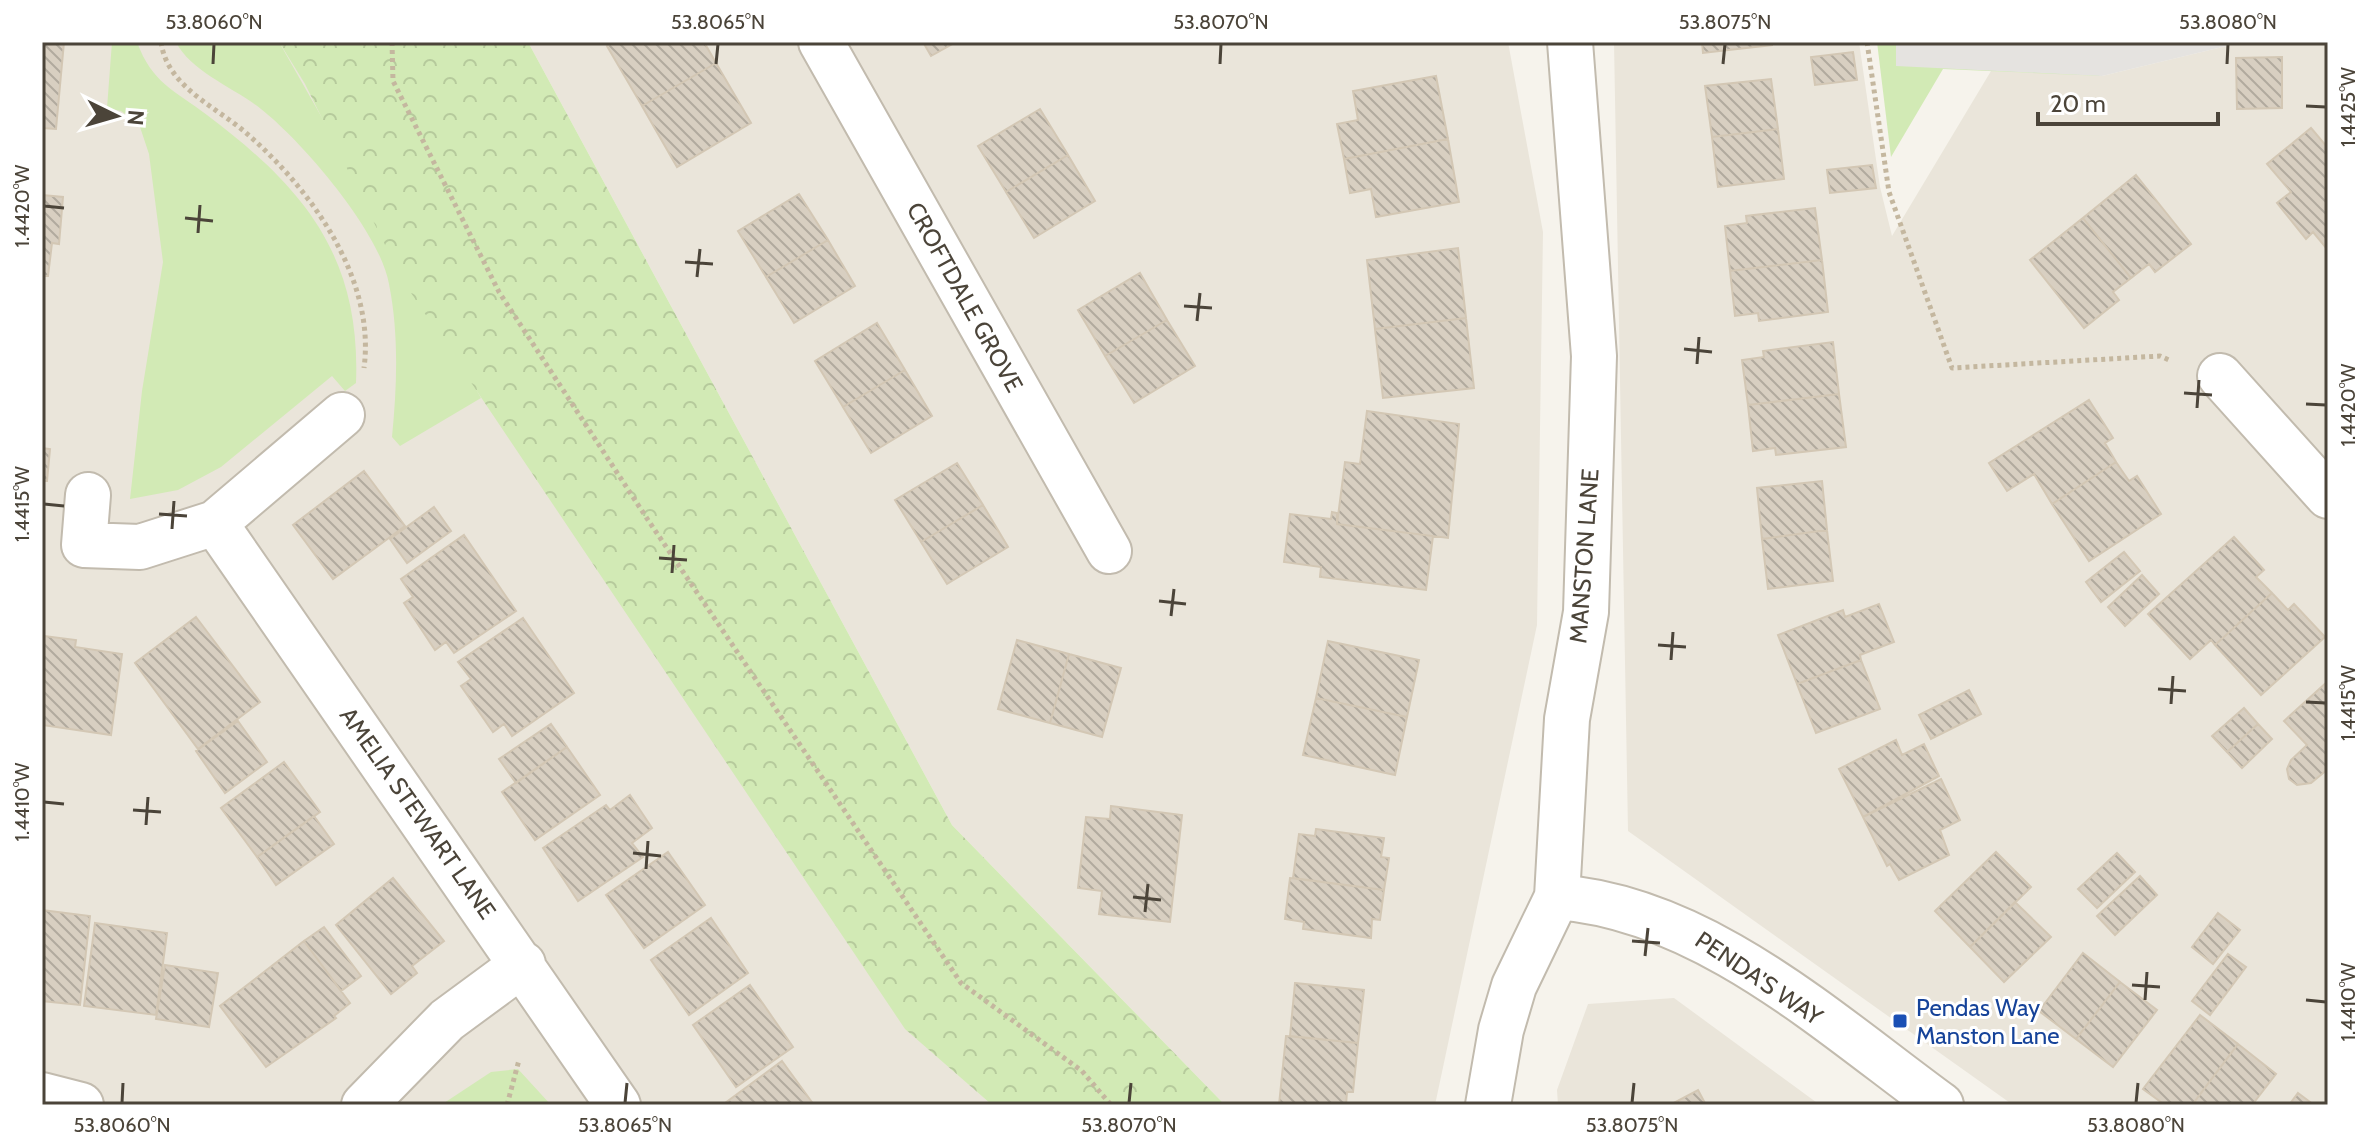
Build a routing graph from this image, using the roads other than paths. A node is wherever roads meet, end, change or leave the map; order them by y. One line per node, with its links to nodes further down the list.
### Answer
1 (821, 42): 8 (street, CROFTDALE GROVE)
2 (1570, 42): 9 (street, MANSTON LANE)
3 (2220, 376): 6 (street)
4 (342, 415): 7 (street)
5 (88, 495): 7 (street)
6 (2328, 496)
7 (215, 523): 10 (street, AMELIA STEWART LANE)
8 (1109, 551)
9 (1557, 897): 15 (street, MANSTON LANE); 16 (street, PENDA'S WAY)
10 (523, 964): 13 (street); 14 (street, AMELIA STEWART LANE)
11 (42, 1095): 12 (street)
12 (81, 1105)
13 (364, 1105)
14 (618, 1105)
15 (1488, 1105)
16 (1941, 1105)

